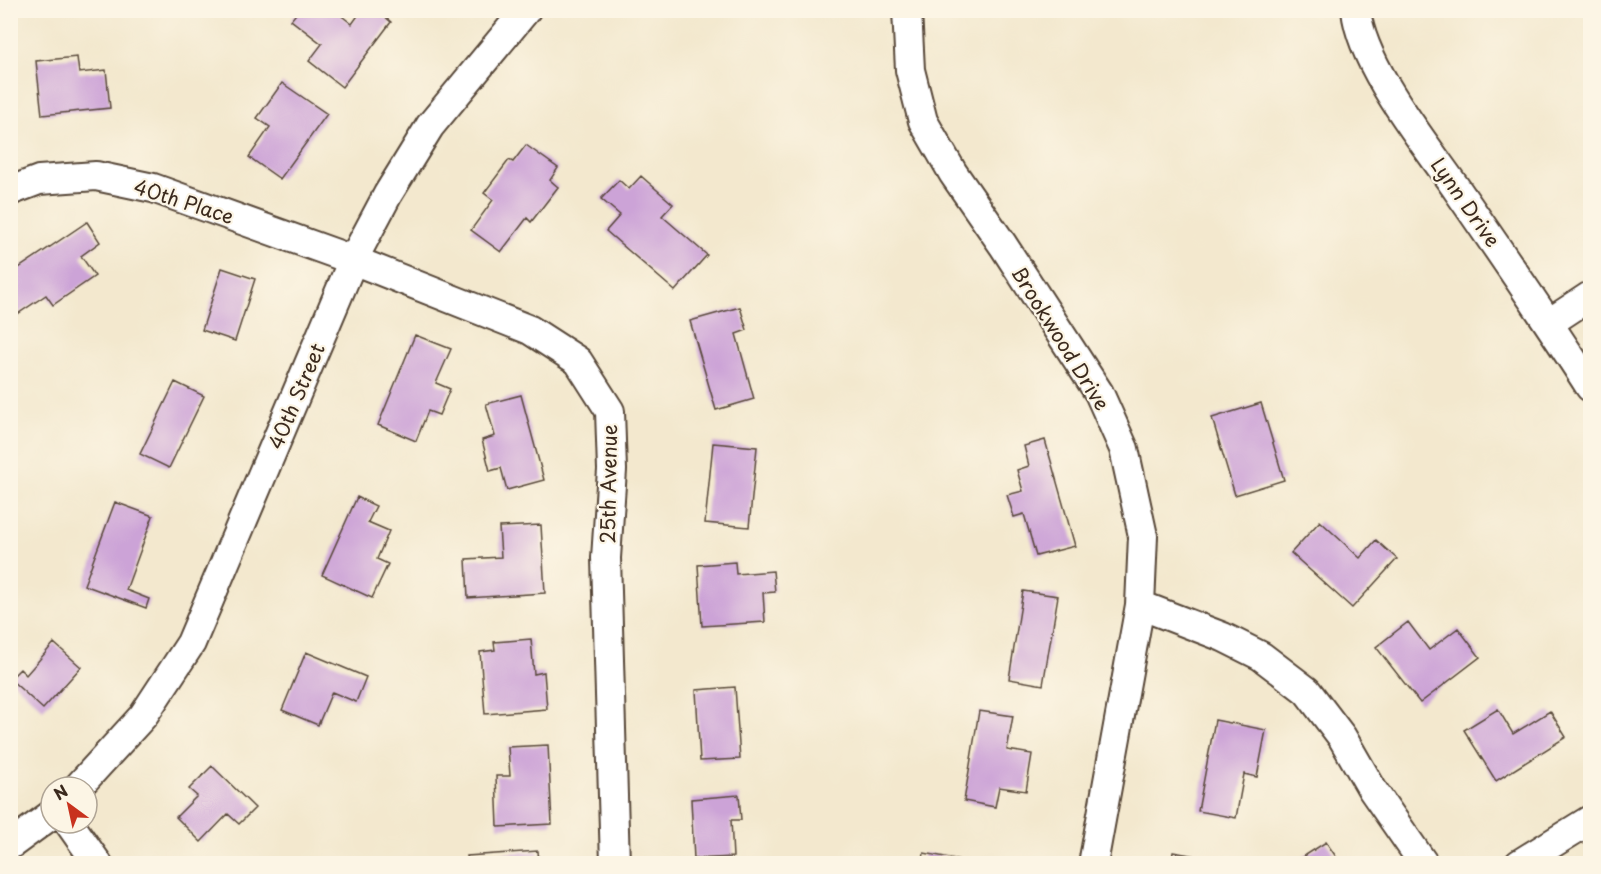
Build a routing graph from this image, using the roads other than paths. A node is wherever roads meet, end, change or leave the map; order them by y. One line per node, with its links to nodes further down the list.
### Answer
1 (526, 10): 5 (street, 40th Street)
2 (907, 10): 9 (street, Brookwood Drive)
3 (1356, 10): 7 (street, Lynn Drive)
4 (10, 191): 5 (street, 40th Place)
5 (353, 260): 10 (street, 40th Street); 16 (street, 25th Avenue)
6 (1590, 296): 7 (street)
7 (1549, 322): 8 (street, Lynn Drive)
8 (1590, 387)
9 (1140, 604): 17 (street, Brookwood Drive); 18 (street)
10 (89, 775)
11 (1590, 819): 19 (street)
12 (39, 824): 14 (street)
13 (77, 835): 15 (street)
14 (10, 845)
15 (98, 864)
16 (615, 864)
17 (1094, 864)
18 (1424, 864)
19 (1519, 864)

